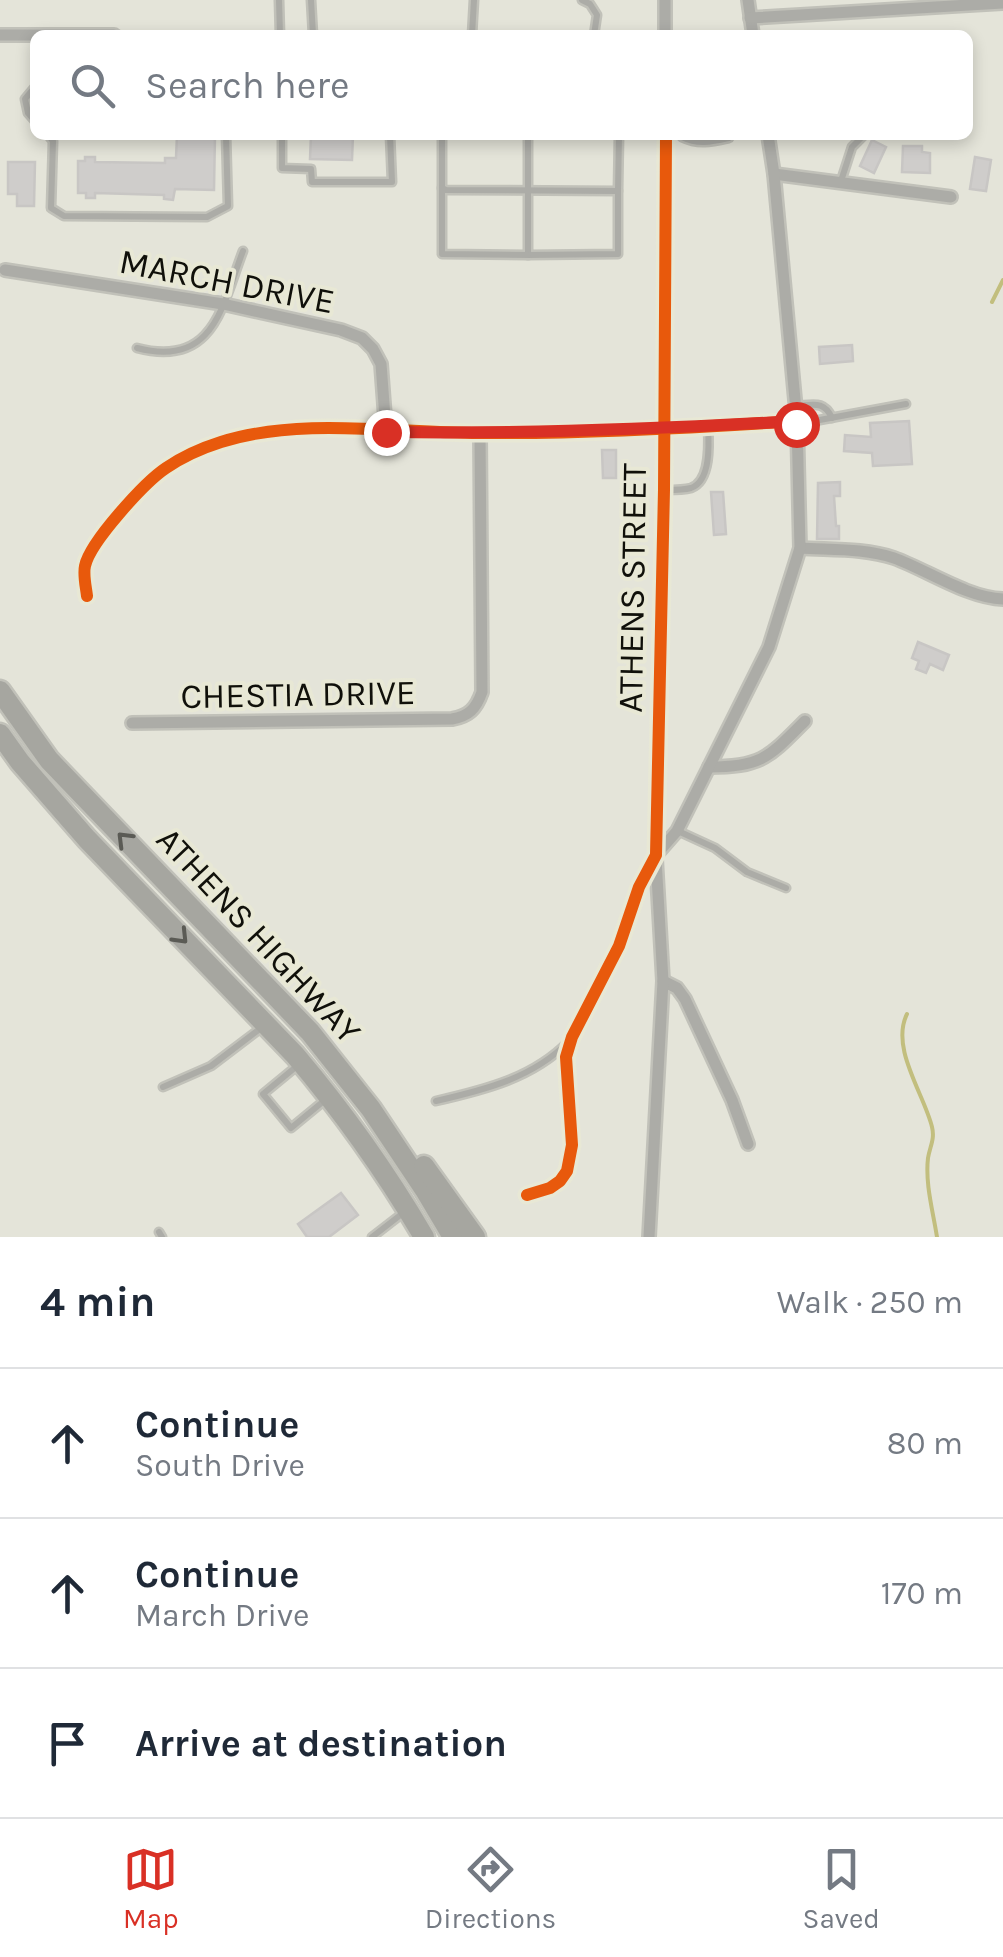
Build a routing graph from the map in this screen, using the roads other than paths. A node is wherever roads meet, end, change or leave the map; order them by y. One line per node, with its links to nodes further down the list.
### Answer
1 (280, 0): 9 (lane)
2 (311, 0): 10 (lane)
3 (474, 0): 11 (lane)
4 (582, 0): 12 (lane)
5 (666, 0): 13 (street)
6 (748, 0): 8 (street)
7 (1003, 3): 8 (street)
8 (750, 18): 14 (street)
9 (280, 30)
10 (313, 30)
11 (472, 30)
12 (595, 30)
13 (665, 30)
14 (752, 30)
15 (0, 35): 16 (street)
16 (30, 35)
17 (30, 93): 18 (lane)
18 (30, 115)
19 (52, 140): 20 (lane)
20 (226, 140)
21 (282, 140): 22 (lane)
22 (390, 140)
23 (442, 140): 33 (lane)
24 (528, 140): 34 (lane)
25 (619, 140): 35 (lane)
26 (666, 140): 47 (street, ATHENS STREET)
27 (688, 140): 28 (lane)
28 (719, 140)
29 (769, 140): 31 (street)
30 (859, 140): 32 (lane)
31 (774, 174): 32 (street); 43 (street)
32 (840, 182): 36 (street)
33 (442, 188): 34 (lane); 38 (lane)
34 (529, 191): 35 (lane); 38 (lane)
35 (618, 191): 38 (lane)
36 (951, 196)
37 (243, 251): 40 (lane)
38 (528, 255)
39 (5, 270): 40 (street, MARCH DRIVE)
40 (223, 304): 41 (lane); 48 (street, MARCH DRIVE)
41 (138, 348)
42 (906, 404): 44 (lane)
43 (795, 406): 44 (lane); 45 (street)
44 (832, 418): 45 (lane)
45 (796, 423): 46 (street); 51 (street)
46 (708, 426): 47 (street); 50 (lane)
47 (664, 430): 49 (street); 50 (street, ATHENS STREET)
48 (386, 432): 49 (street); 52 (street)
49 (480, 434): 56 (street, CHESTIA DRIVE)
50 (664, 490): 60 (street, ATHENS STREET)
51 (800, 548): 53 (street); 58 (street)
52 (87, 596)
53 (1003, 599)
54 (0, 690): 66 (highway, ATHENS HIGHWAY, one-way to 54)
55 (805, 721): 58 (street)
56 (132, 723)
57 (0, 734): 63 (highway, ATHENS HIGHWAY, one-way to 63)
58 (710, 767): 59 (street)
59 (677, 831): 60 (street); 61 (lane)
60 (656, 854): 62 (street); 64 (street, ATHENS STREET)
61 (786, 888)
62 (663, 982): 70 (street); 77 (street)
63 (266, 1024): 65 (highway, ATHENS HIGHWAY); 67 (lane)
64 (572, 1037): 69 (lane); 71 (street)
65 (302, 1062): 68 (highway, ATHENS HIGHWAY); 68 (lane)
66 (343, 1072): 75 (highway, ATHENS HIGHWAY); 76 (highway)
67 (163, 1086)
68 (330, 1096): 72 (highway, ATHENS HIGHWAY)
69 (436, 1101)
70 (748, 1144)
71 (527, 1194)
72 (408, 1209): 73 (lane); 74 (highway, ATHENS HIGHWAY)
73 (372, 1237)
74 (424, 1237)
75 (452, 1237)
76 (475, 1237)
77 (649, 1237)

